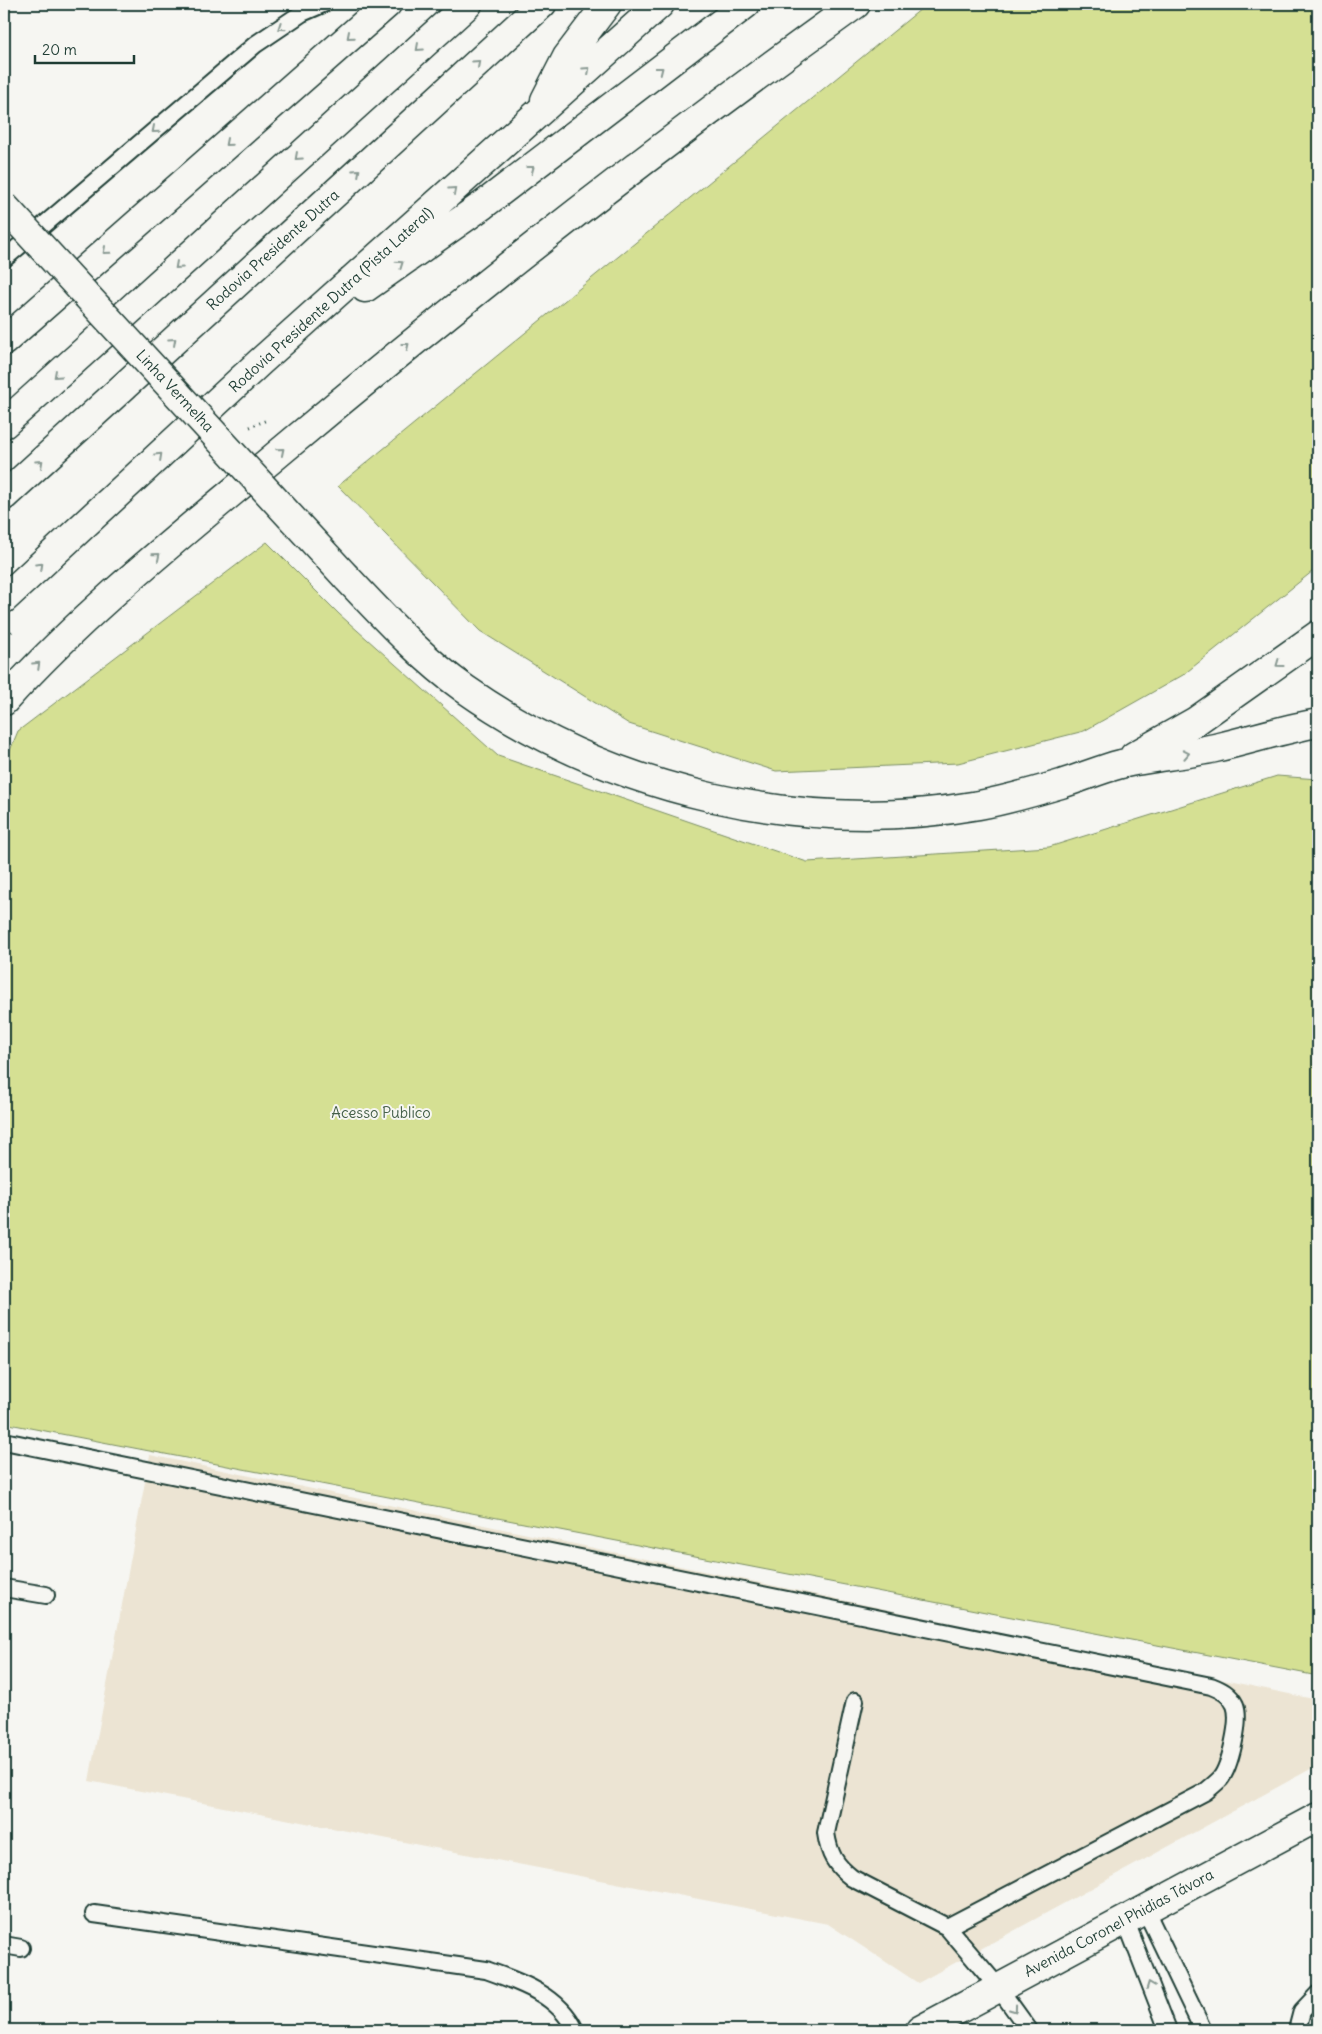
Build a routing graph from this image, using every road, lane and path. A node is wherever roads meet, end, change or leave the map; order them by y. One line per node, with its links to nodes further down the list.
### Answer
1 (323, 4): 11 (lane, one-way to 11)
2 (387, 4): 12 (main road, one-way to 12)
3 (468, 4): 14 (main road, one-way to 14)
4 (542, 4): 15 (main road, Rodovia Presidente Dutra, one-way to 4)
5 (607, 4): 9 (main road)
6 (660, 4): 9 (main road, Rodovia Presidente Dutra (Pista Lateral), one-way to 6)
7 (746, 4): 13 (main road, one-way to 7)
8 (856, 4): 18 (main road, one-way to 8)
9 (537, 115): 13 (main road, Rodovia Presidente Dutra (Pista Lateral), one-way to 9)
10 (4, 206): 20 (main road, Linha Vermelha, bridge)
11 (4, 259)
12 (4, 341)
13 (260, 362): 16 (main road, Rodovia Presidente Dutra (Pista Lateral), one-way to 13)
14 (4, 424)
15 (4, 496)
16 (4, 599)
17 (1318, 635): 20 (main road, one-way to 20)
18 (4, 701)
19 (1318, 724): 20 (main road, one-way to 19)
20 (1121, 764)
21 (4, 1441): 28 (lane)
22 (4, 1588): 23 (lane)
23 (46, 1595)
24 (855, 1702): 28 (lane)
25 (1318, 1817): 27 (main road, Avenida Coronel Phidias Távora)
26 (94, 1914): 33 (lane)
27 (1135, 1914): 31 (main road, Avenida Coronel Phidias Távora); 36 (lane, one-way to 27); 37 (lane)
28 (947, 1927): 31 (lane)
29 (4, 1945): 30 (lane)
30 (21, 1948)
31 (998, 1987): 34 (main road, Avenida Coronel Phidias Távora); 35 (lane, one-way to 35)
32 (1318, 1994): 38 (lane)
33 (575, 2030)
34 (920, 2030)
35 (1029, 2030)
36 (1168, 2030)
37 (1203, 2030)
38 (1297, 2030)

